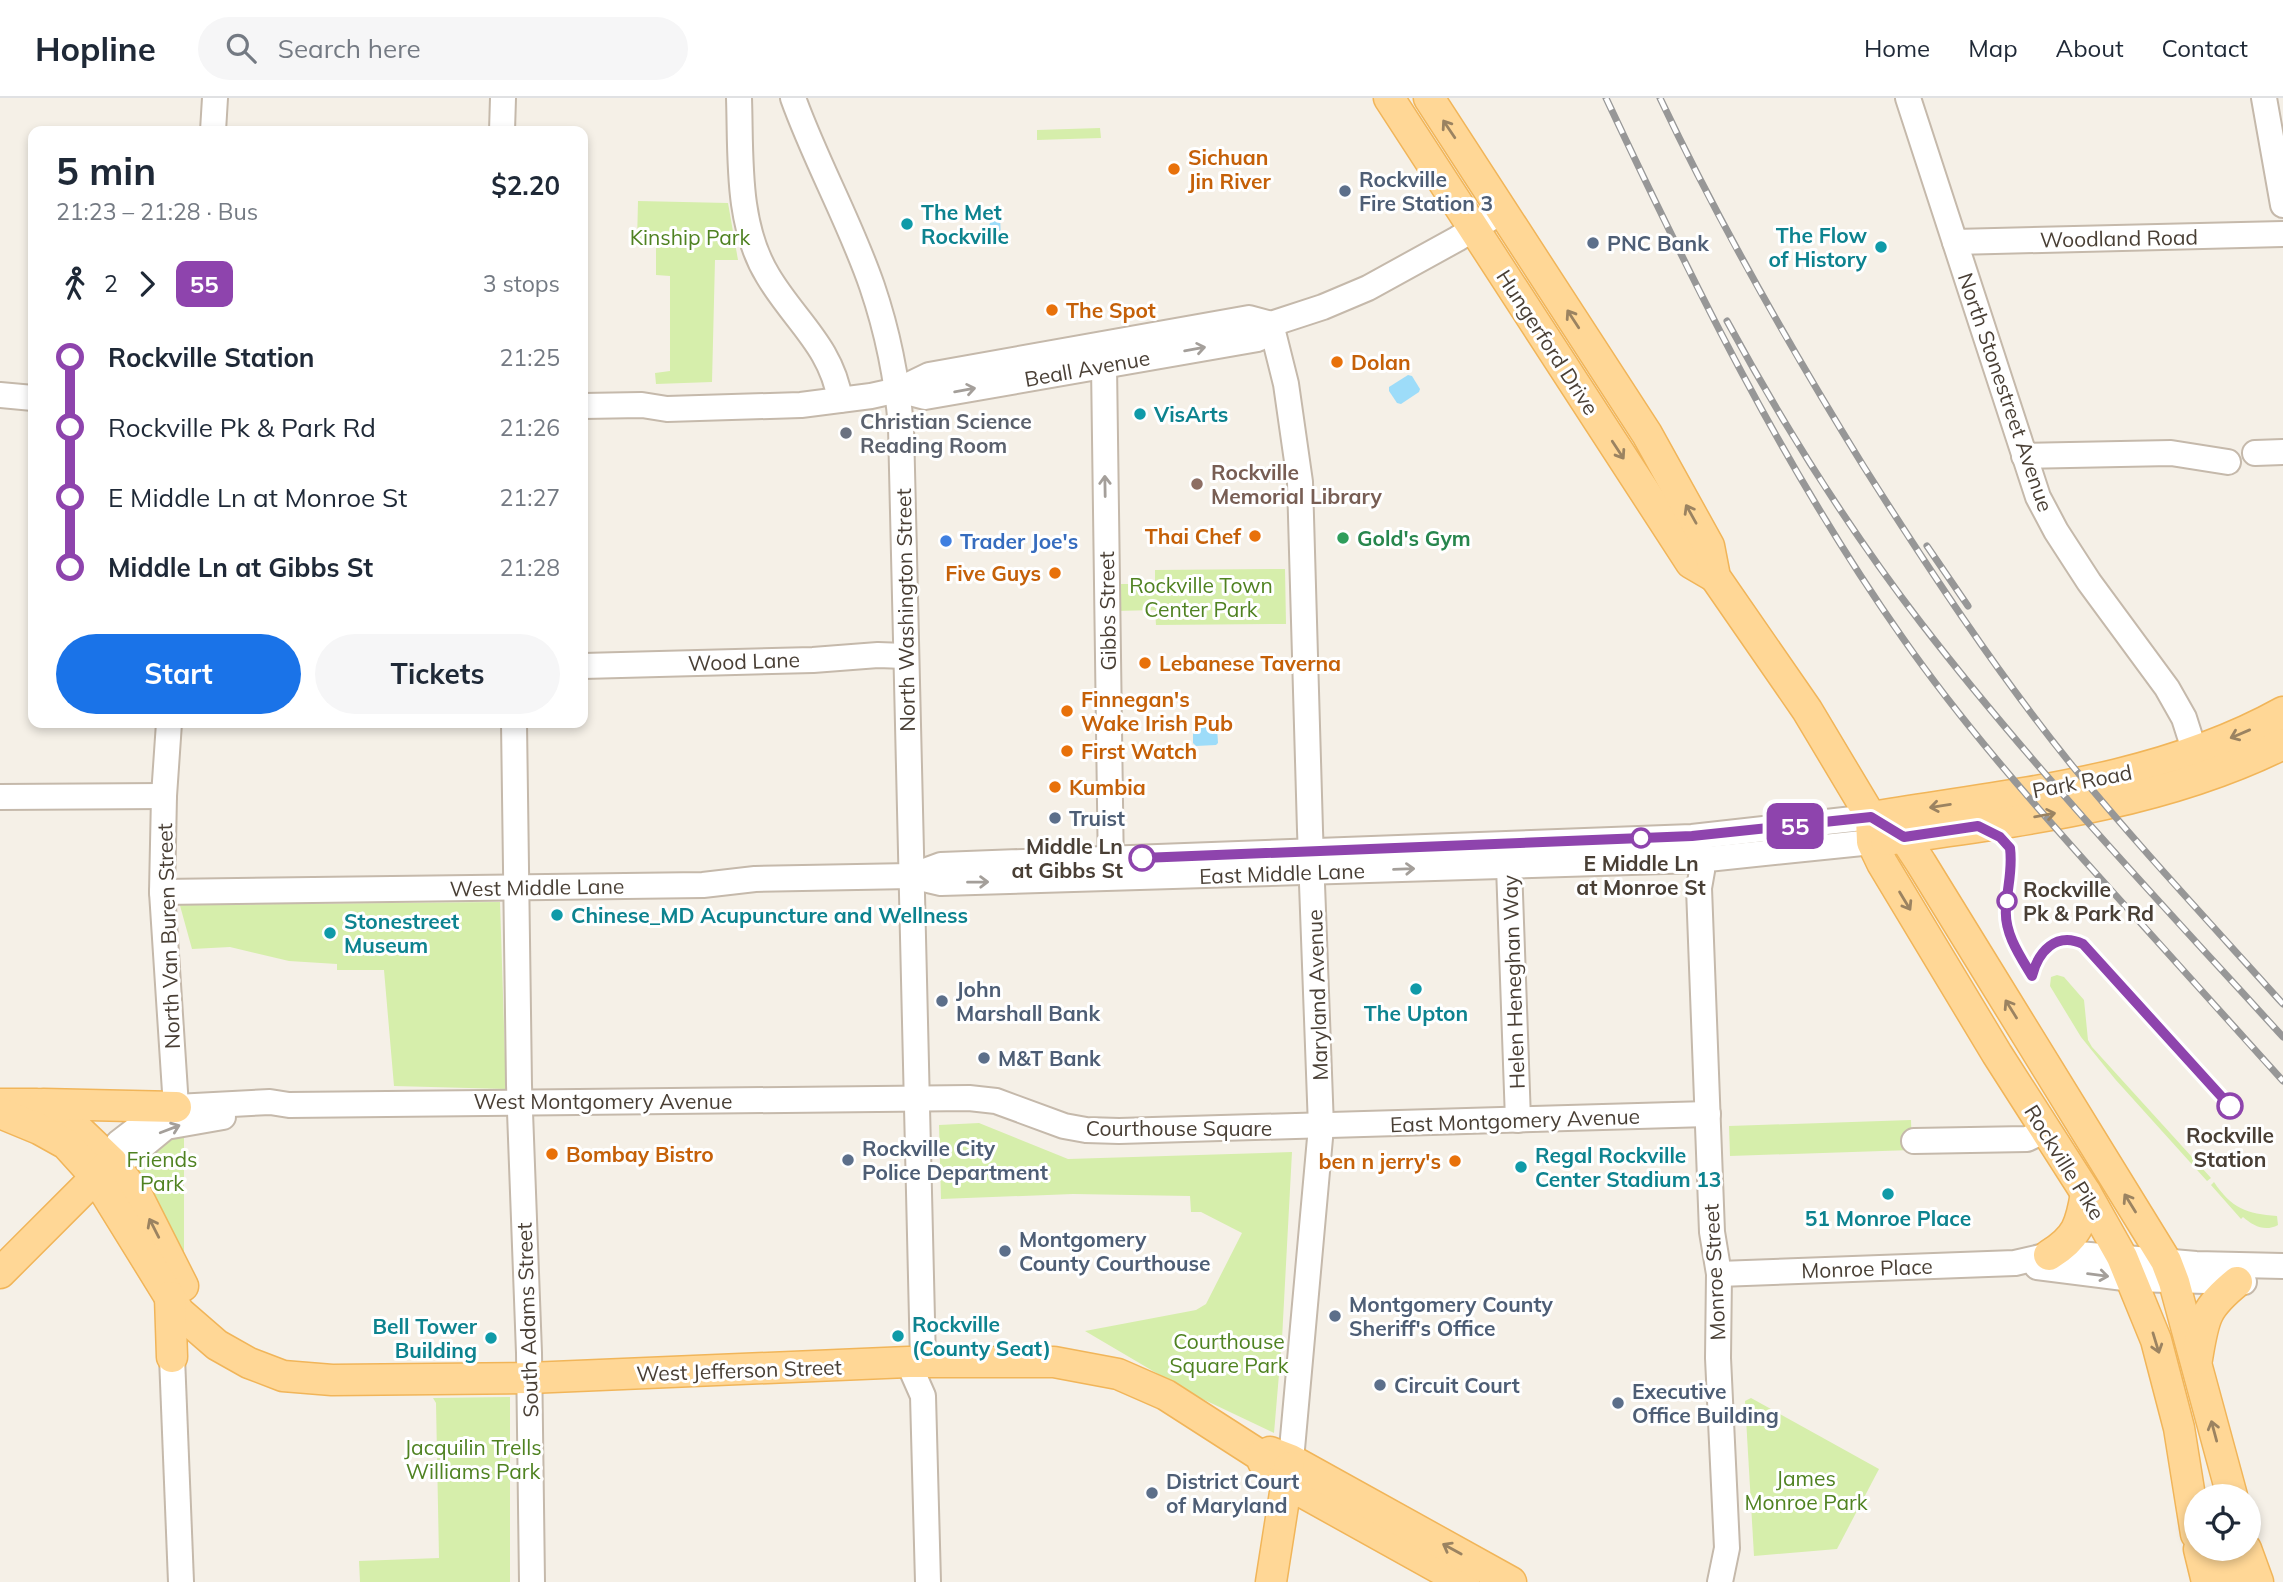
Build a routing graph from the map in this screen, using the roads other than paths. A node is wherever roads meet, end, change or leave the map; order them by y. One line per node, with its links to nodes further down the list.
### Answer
1 (215, 98): 9 (street)
2 (503, 98): 10 (street)
3 (739, 98): 21 (street)
4 (793, 98): 18 (street, North Washington Street)
5 (1389, 98): 13 (main road, Hungerford Drive)
6 (1429, 98): 12 (main road, Hungerford Drive, one-way to 6)
7 (1908, 98): 15 (street, North Stonestreet Avenue)
8 (2264, 98): 11 (street)
9 (213, 126)
10 (502, 126)
11 (2283, 205)
12 (1504, 210): 13 (street, Beall Avenue); 27 (main road, Hungerford Drive, one-way to 12)
13 (1475, 228): 16 (street, Beall Avenue); 27 (main road, Hungerford Drive, one-way to 27)
14 (2283, 234): 15 (street, Woodland Road)
15 (1955, 242): 25 (street, North Stonestreet Avenue)
16 (1271, 324): 17 (street, Beall Avenue); 41 (street, Maryland Avenue)
17 (1101, 355): 18 (street, Beall Avenue); 42 (street, Gibbs Street, one-way to 17)
18 (898, 390): 21 (street, Beall Avenue); 28 (street, North Washington Street)
19 (0, 395): 20 (street)
20 (28, 398)
21 (837, 400): 22 (street, Beall Avenue)
22 (588, 406)
23 (2283, 452): 24 (street)
24 (2255, 453)
25 (2024, 456): 26 (street); 34 (street, North Stonestreet Avenue)
26 (2228, 462)
27 (1716, 577): 37 (main road, Hungerford Drive)
28 (905, 656): 29 (street, Wood Lane); 43 (street, North Washington Street)
29 (588, 666)
30 (2283, 712): 34 (main road, Park Road, one-way to 34)
31 (169, 728): 35 (street, North Van Buren Street)
32 (514, 728): 44 (street, South Adams Street)
33 (2283, 744): 34 (main road, Park Road)
34 (2199, 765): 37 (main road, Park Road, one-way to 37); 38 (main road, Park Road, one-way to 34)
35 (164, 796): 36 (street); 45 (street, North Van Buren Street)
36 (0, 797)
37 (1872, 829): 38 (main road, Hungerford Drive); 39 (street, East Middle Lane); 56 (main road, Rockville Pike, one-way to 56)
38 (1904, 837): 64 (main road, Rockville Pike, one-way to 38)
39 (1695, 848): 40 (street, East Middle Lane); 53 (street, Monroe Street)
40 (1507, 855): 41 (street, East Middle Lane); 54 (street, Helen Heneghan Way)
41 (1311, 862): 42 (street, East Middle Lane); 55 (street, Maryland Avenue)
42 (1111, 868): 43 (street, East Middle Lane)
43 (911, 876): 44 (street, West Middle Lane); 46 (street, North Washington Street)
44 (516, 886): 45 (street, West Middle Lane); 47 (street, South Adams Street)
45 (162, 892): 51 (street, North Van Buren Street)
46 (916, 1099): 47 (street, West Montgomery Avenue); 55 (street, Courthouse Square); 72 (street, North Washington Street)
47 (520, 1101): 50 (street, West Montgomery Avenue); 74 (street, South Adams Street)
48 (0, 1104): 49 (main road, West Jefferson Street)
49 (37, 1104): 51 (main road); 58 (main road, West Jefferson Street)
50 (289, 1105): 51 (street, West Montgomery Avenue); 58 (street, West Montgomery Avenue, one-way to 50)
51 (176, 1107): 58 (street, West Montgomery Avenue)
52 (0, 1113): 58 (main road, West Jefferson Street)
53 (1708, 1114): 54 (street, East Montgomery Avenue); 66 (street, Monroe Street)
54 (1518, 1120): 55 (street, East Montgomery Avenue)
55 (1321, 1127): 76 (street, Maryland Avenue)
56 (2046, 1130): 57 (street); 59 (main road, Rockville Pike)
57 (1914, 1141)
58 (103, 1169): 65 (main road); 69 (main road, West Jefferson Street); 70 (main road, West Jefferson Street, one-way to 58)
59 (2086, 1193): 60 (main road); 63 (main road, Rockville Pike)
60 (2049, 1255): 61 (street, Monroe Place); 63 (street, Monroe Place)
61 (2015, 1263): 63 (street, Monroe Place, one-way to 63); 66 (street, Monroe Place)
62 (2283, 1266): 64 (street)
63 (2127, 1268): 64 (street); 75 (main road, Rockville Pike, one-way to 75)
64 (2170, 1272): 67 (street); 73 (main road, Rockville Pike)
65 (0, 1273)
66 (1719, 1274): 91 (street, Monroe Street)
67 (2237, 1282): 68 (street); 73 (main road)
68 (2283, 1282)
69 (170, 1297): 70 (main road, West Jefferson Street); 71 (main road)
70 (211, 1339): 71 (main road); 74 (main road, West Jefferson Street)
71 (172, 1357): 85 (street)
72 (922, 1362): 74 (main road, West Jefferson Street); 76 (main road, West Jefferson Street); 87 (street)
73 (2196, 1366): 79 (main road, Rockville Pike, one-way to 73)
74 (529, 1378): 86 (street, South Adams Street)
75 (2179, 1429): 77 (main road, Rockville Pike); 78 (main road)
76 (1288, 1472): 80 (main road); 81 (main road, Maryland Avenue); 90 (main road, one-way to 76)
77 (2188, 1484)
78 (2199, 1484)
79 (2229, 1484)
80 (1333, 1509): 81 (main road); 89 (main road)
81 (1277, 1545): 88 (main road, Maryland Avenue)
82 (2202, 1561): 92 (main road)
83 (2225, 1561): 93 (main road)
84 (2250, 1561): 94 (main road)
85 (181, 1582)
86 (532, 1582)
87 (928, 1582)
88 (1271, 1582)
89 (1464, 1582)
90 (1511, 1582)
91 (1720, 1582)
92 (2207, 1582)
93 (2232, 1582)
94 (2258, 1582)

